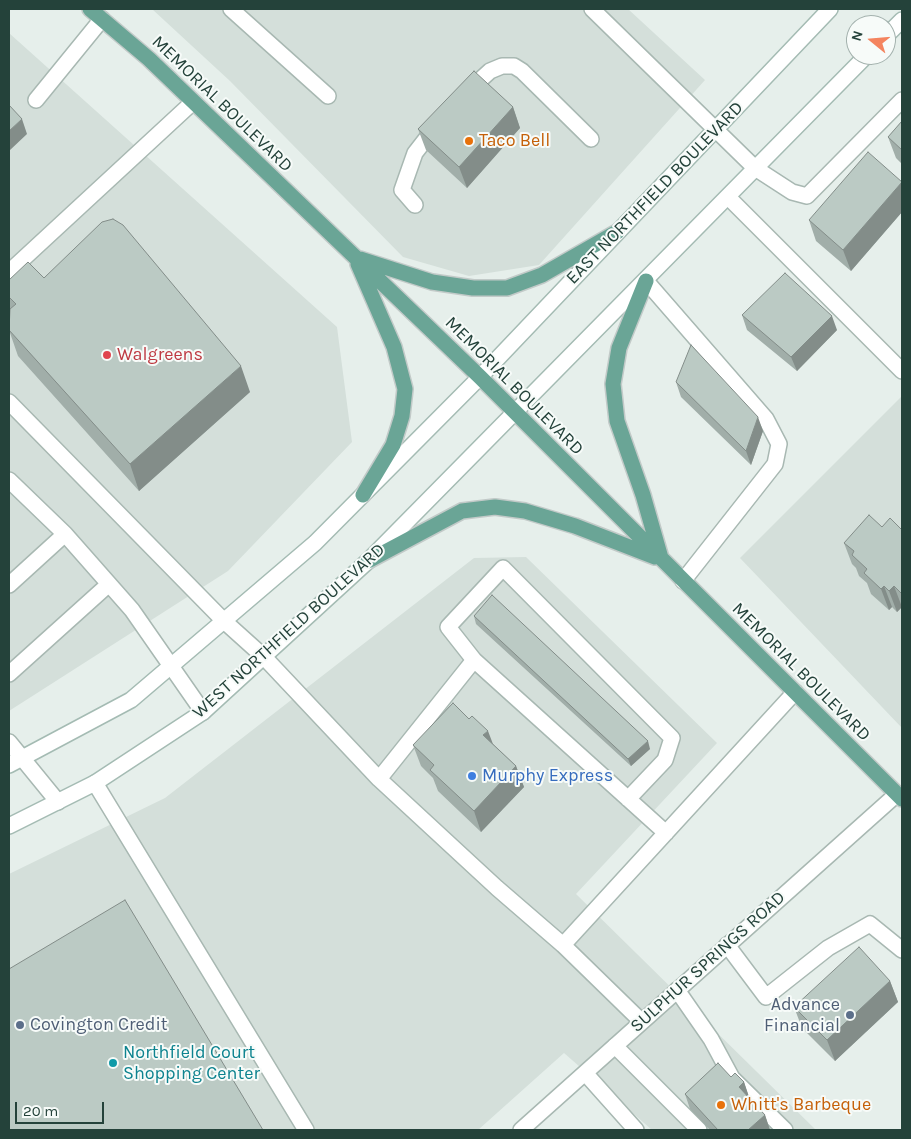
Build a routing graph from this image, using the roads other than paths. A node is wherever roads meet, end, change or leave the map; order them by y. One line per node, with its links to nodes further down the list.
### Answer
1 (231, 9): 6 (main road)
2 (592, 9): 12 (main road)
3 (830, 9): 12 (main road, EAST NORTHFIELD BOULEVARD)
4 (96, 14): 7 (main road); 9 (main road, MEMORIAL BOULEVARD)
5 (857, 65): 14 (main road)
6 (328, 96)
7 (36, 100)
8 (902, 100): 14 (main road)
9 (193, 102): 18 (main road, MEMORIAL BOULEVARD); 19 (main road)
10 (456, 104): 13 (main road)
11 (443, 118): 16 (main road)
12 (716, 129): 14 (main road); 17 (main road, EAST NORTHFIELD BOULEVARD)
13 (591, 139)
14 (755, 168): 15 (main road)
15 (728, 197): 20 (main road); 21 (main road)
16 (415, 205)
17 (617, 232): 18 (main road); 22 (main road, EAST NORTHFIELD BOULEVARD)
18 (356, 258): 22 (main road, MEMORIAL BOULEVARD); 26 (main road)
19 (9, 272)
20 (646, 281): 24 (main road); 28 (main road); 30 (main road)
21 (902, 370)
22 (480, 377): 24 (main road, MEMORIAL BOULEVARD); 26 (main road)
23 (9, 402): 33 (main road)
24 (515, 413): 28 (main road, MEMORIAL BOULEVARD); 29 (main road, WEST NORTHFIELD BOULEVARD)
25 (9, 480): 27 (main road)
26 (363, 495): 33 (main road)
27 (65, 534): 31 (main road); 32 (main road)
28 (662, 560): 29 (main road); 30 (main road, MEMORIAL BOULEVARD)
29 (368, 561): 34 (main road, WEST NORTHFIELD BOULEVARD)
30 (683, 581): 38 (main road, MEMORIAL BOULEVARD)
31 (109, 584): 36 (main road); 37 (main road)
32 (9, 585)
33 (224, 621): 34 (main road); 36 (main road)
34 (264, 657): 39 (main road, WEST NORTHFIELD BOULEVARD); 43 (main road)
35 (474, 660): 43 (main road); 46 (main road); 46 (main road)
36 (170, 667): 39 (main road); 41 (main road)
37 (9, 674)
38 (795, 692): 45 (main road, MEMORIAL BOULEVARD); 49 (main road)
39 (203, 712): 44 (main road, WEST NORTHFIELD BOULEVARD)
40 (9, 742): 41 (main road)
41 (22, 757): 42 (main road); 47 (main road)
42 (9, 765)
43 (379, 778): 50 (main road)
44 (96, 783): 47 (main road, WEST NORTHFIELD BOULEVARD); 57 (main road)
45 (899, 797): 51 (main road, SULPHUR SPRINGS ROAD)
46 (628, 799): 49 (main road)
47 (58, 802): 48 (main road, WEST NORTHFIELD BOULEVARD)
48 (9, 826)
49 (666, 833): 50 (main road)
50 (563, 945): 54 (main road)
51 (726, 945): 52 (main road); 53 (main road, SULPHUR SPRINGS ROAD)
52 (902, 950)
53 (676, 990): 54 (main road, SULPHUR SPRINGS ROAD); 61 (main road)
54 (641, 1021): 55 (main road, SULPHUR SPRINGS ROAD)
55 (615, 1046): 56 (main road, SULPHUR SPRINGS ROAD); 60 (main road)
56 (586, 1074): 58 (main road, SULPHUR SPRINGS ROAD); 59 (main road)
57 (306, 1130)
58 (521, 1130)
59 (636, 1130)
60 (698, 1130)
61 (785, 1130)

